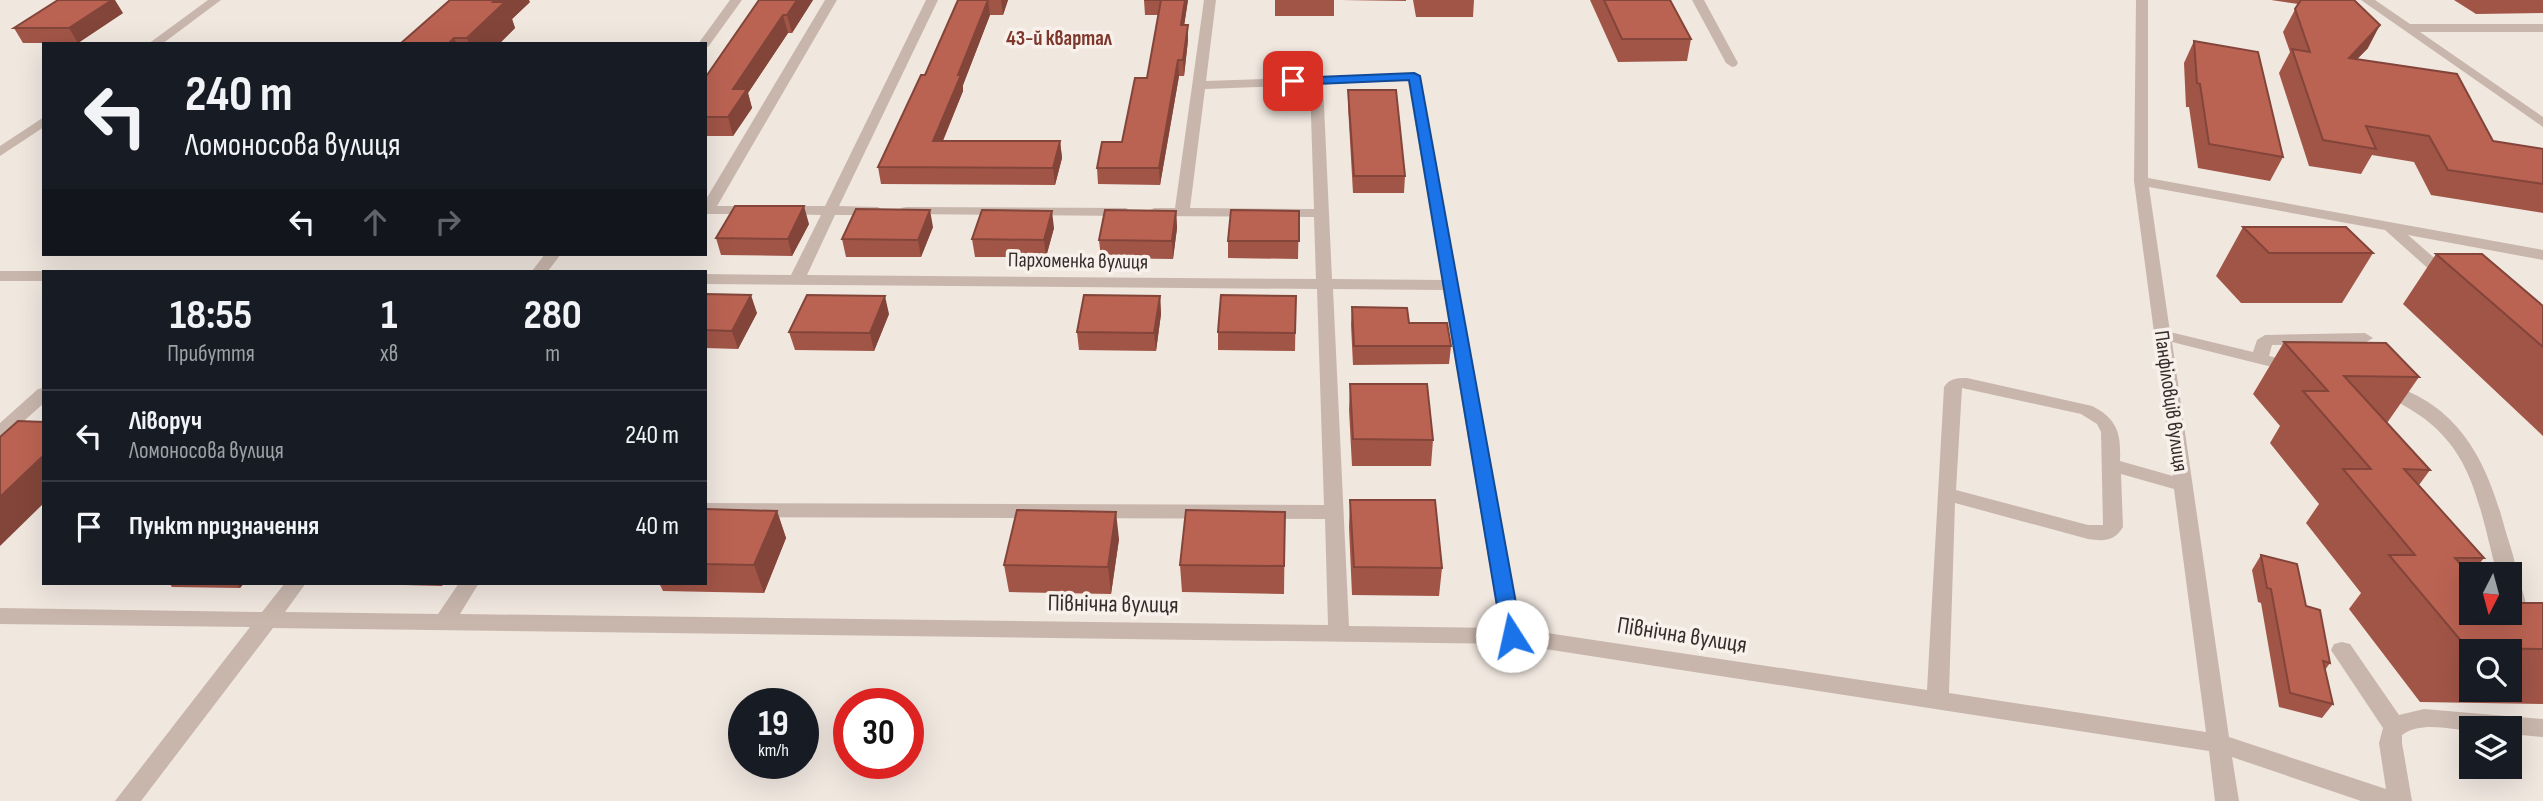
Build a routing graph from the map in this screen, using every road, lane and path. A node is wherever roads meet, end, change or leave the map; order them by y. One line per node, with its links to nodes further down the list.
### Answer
1 (215, 0): 11 (street)
2 (736, 0): 12 (street)
3 (831, 0): 20 (street)
4 (932, 0): 22 (street)
5 (1210, 0): 15 (street)
6 (1698, 0): 13 (street)
7 (2142, 0): 19 (street, Панфіловців вулиця)
8 (2367, 0): 9 (street)
9 (2407, 28): 10 (street); 17 (street)
10 (2543, 28)
11 (156, 42)
12 (705, 42)
13 (1732, 63)
14 (1316, 80): 15 (street); 24 (street); 34 (street)
15 (1198, 85): 23 (street)
16 (42, 122): 18 (street)
17 (2543, 123)
18 (0, 152)
19 (2141, 181): 25 (street); 36 (street, Панфіловців вулиця)
20 (707, 207)
21 (707, 209): 22 (street)
22 (830, 210): 23 (street); 32 (street)
23 (1182, 212): 24 (street)
24 (1322, 213): 33 (street)
25 (2390, 227): 26 (street); 35 (street)
26 (2543, 255)
27 (551, 256): 28 (street)
28 (541, 270)
29 (0, 276): 30 (street)
30 (42, 276)
31 (707, 279): 32 (street, Пархоменка вулиця)
32 (797, 279): 33 (street, Пархоменка вулиця)
33 (1326, 284): 34 (street, Пархоменка вулиця); 47 (street)
34 (1451, 285): 56 (street)
35 (2461, 290)
36 (2162, 335): 38 (street); 44 (street, Панфіловців вулиця)
37 (2365, 338): 38 (street)
38 (2260, 359): 39 (street)
39 (2311, 371)
40 (2361, 384): 48 (street)
41 (42, 395): 42 (street)
42 (0, 433)
43 (2112, 465): 44 (street); 45 (street); 45 (street)
44 (2182, 485): 62 (street, Панфіловців вулиця)
45 (1947, 494): 59 (street)
46 (707, 510): 47 (street)
47 (1334, 512): 55 (street)
48 (2503, 562)
49 (294, 585): 52 (street)
50 (468, 585): 53 (street)
51 (0, 616): 52 (street, Північна вулиця)
52 (268, 619): 53 (street, Північна вулиця); 63 (street)
53 (444, 622): 55 (street, Північна вулиця)
54 (2522, 624): 57 (street)
55 (1339, 634): 56 (street, Північна вулиця)
56 (1512, 636): 59 (street, Північна вулиця)
57 (2528, 645)
58 (2343, 650): 60 (street)
59 (1938, 700): 62 (street, Північна вулиця)
60 (2395, 727): 61 (street); 66 (street)
61 (2543, 728)
62 (2218, 743): 64 (street, Панфіловців вулиця); 65 (street, Північна вулиця)
63 (127, 801)
64 (2227, 801)
65 (2391, 801)
66 (2400, 801)

